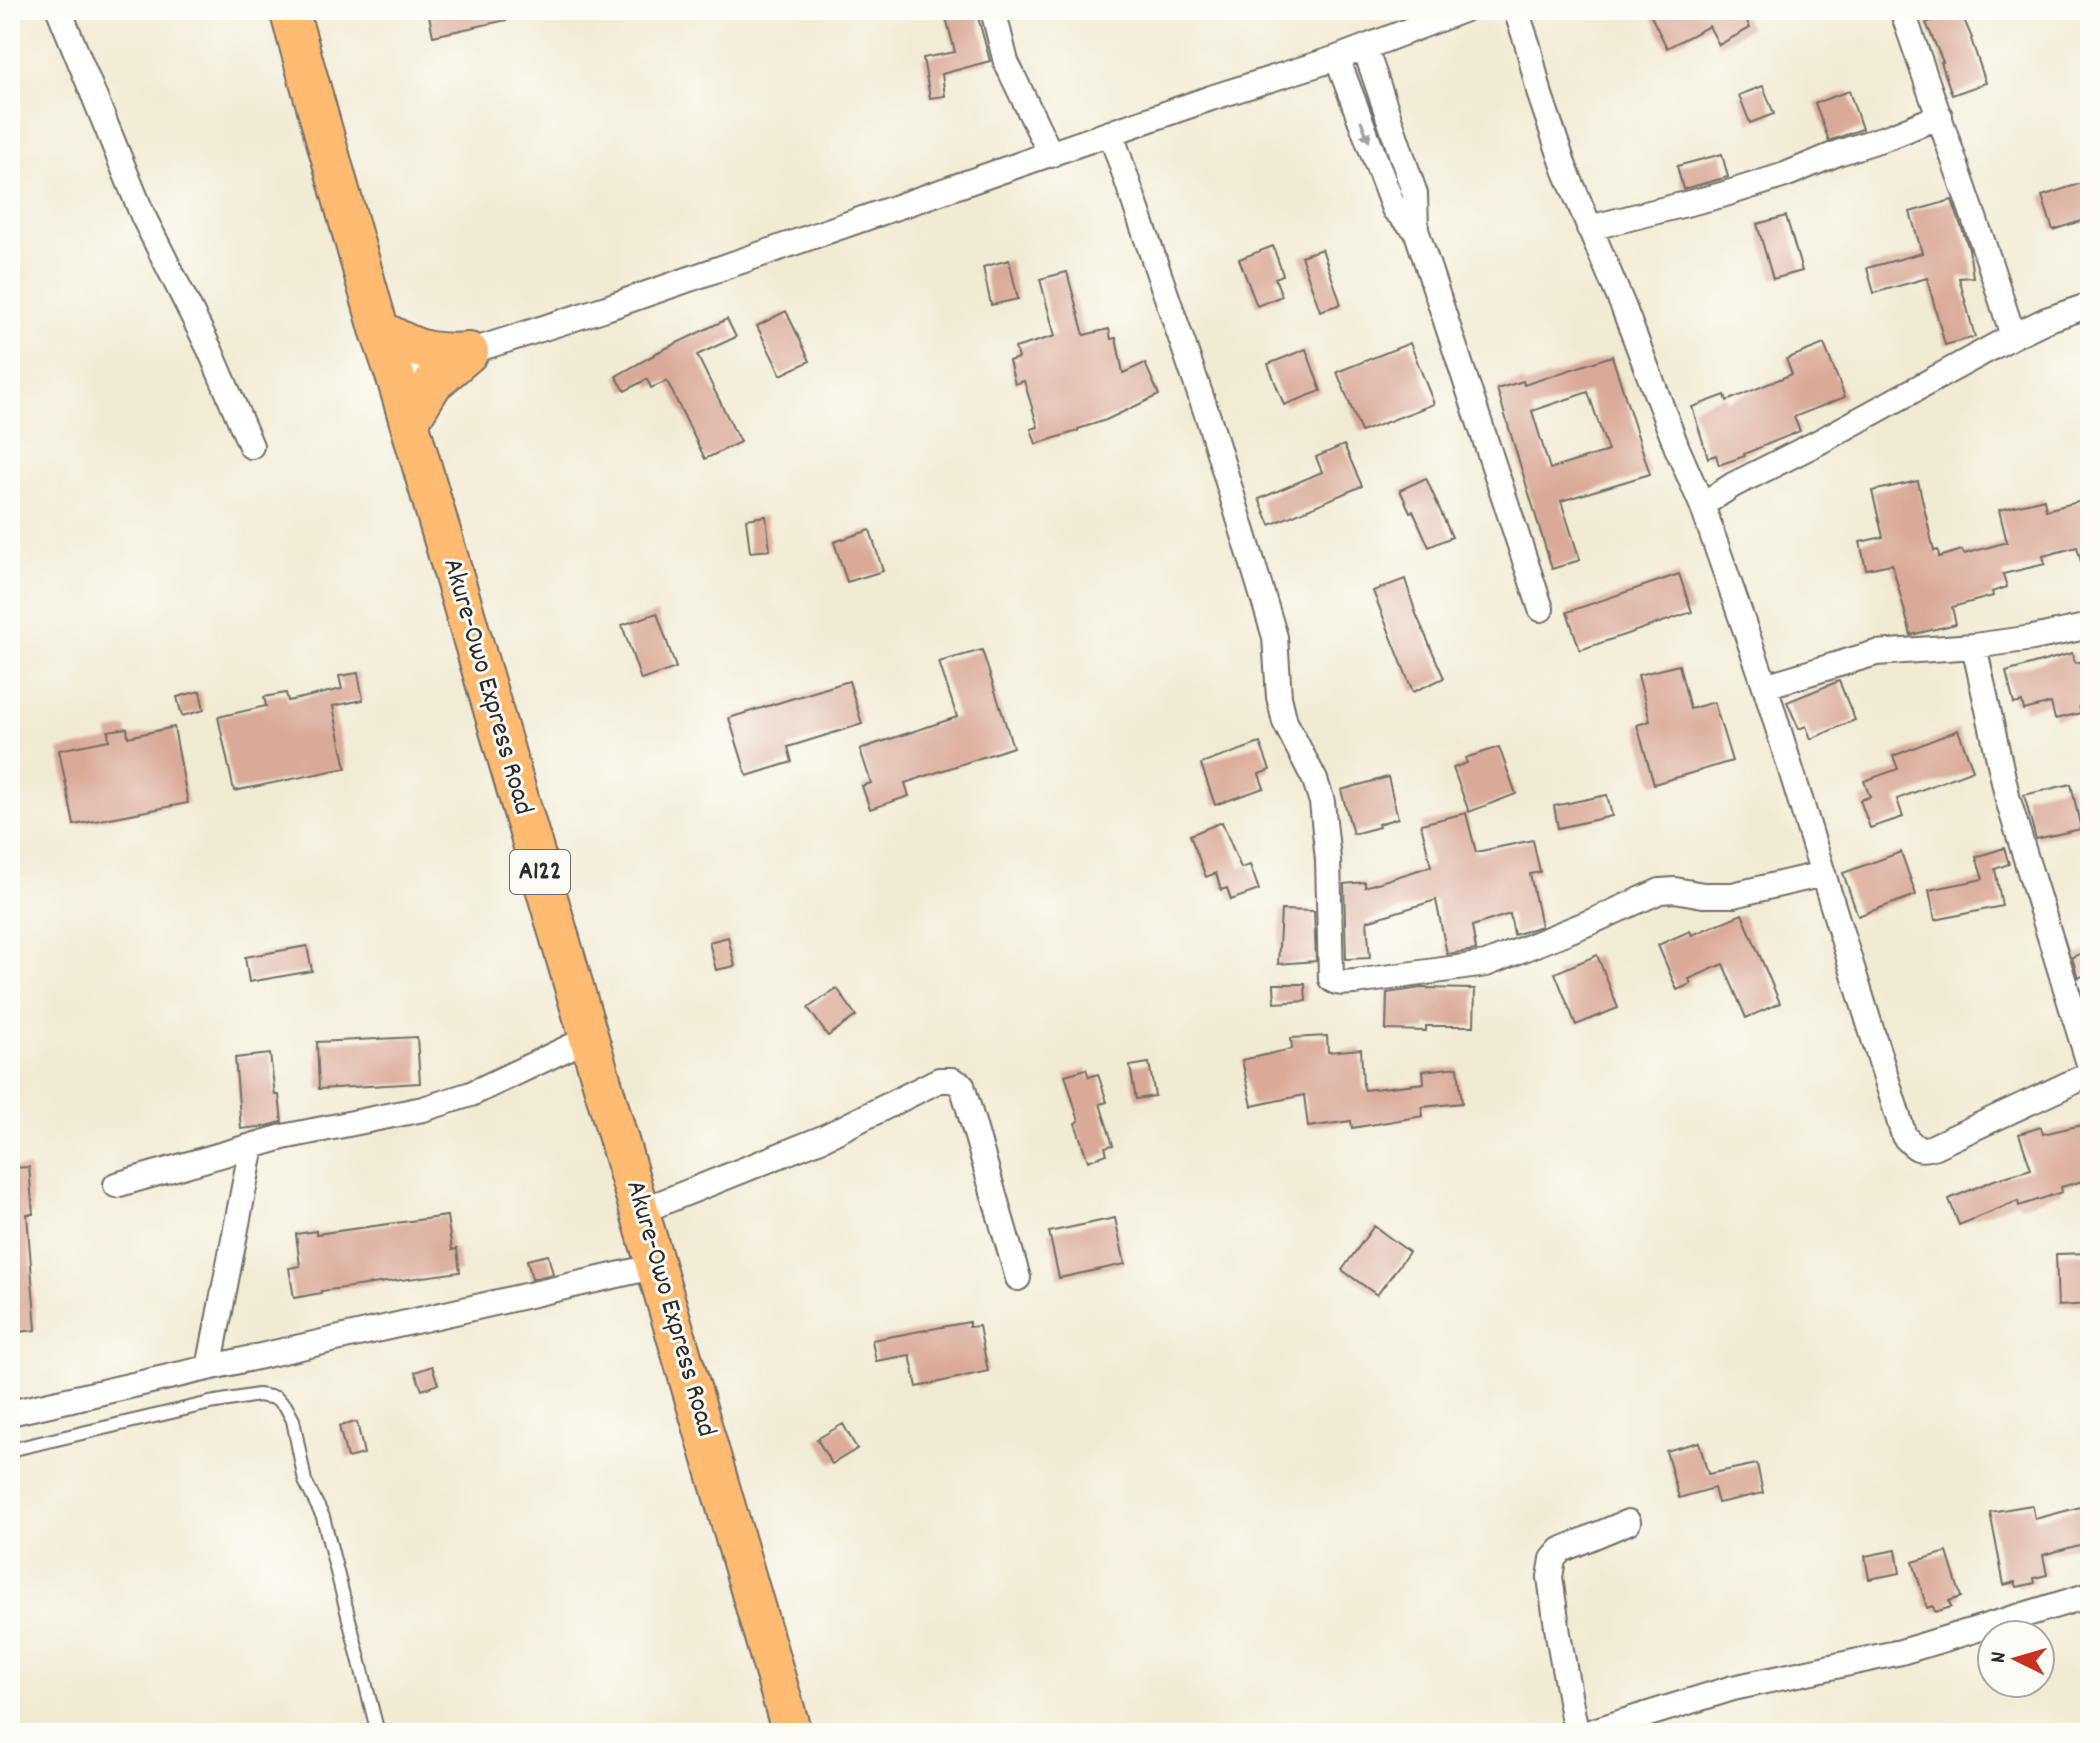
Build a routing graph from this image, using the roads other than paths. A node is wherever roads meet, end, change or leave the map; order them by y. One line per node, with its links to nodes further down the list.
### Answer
1 (59, 10): 20 (street)
2 (289, 10): 15 (highway, Akure-Owo Express Road / A122)
3 (993, 10): 11 (street)
4 (1463, 10): 7 (street)
5 (1516, 10): 12 (street)
6 (1902, 10): 9 (street)
7 (1365, 48): 8 (street); 13 (street)
8 (1337, 58): 10 (street); 13 (street, one-way to 13)
9 (1940, 116): 12 (street); 16 (street)
10 (1111, 134): 11 (street); 26 (street)
11 (1051, 155): 17 (street)
12 (1589, 228): 21 (street)
13 (1416, 230): 22 (street)
14 (2090, 305): 16 (street)
15 (379, 329): 17 (highway); 18 (highway, Akure-Owo Express Road / A122)
16 (2013, 336): 21 (street)
17 (469, 352): 18 (street); 19 (highway)
18 (397, 381): 19 (highway, Akure-Owo Express Road / A122)
19 (409, 422): 27 (highway, Akure-Owo Express Road / A122)
20 (251, 446)
21 (1702, 505): 25 (street)
22 (1541, 609)
23 (2090, 626): 24 (street)
24 (1974, 646): 25 (street); 28 (street)
25 (1765, 686): 26 (street)
26 (1823, 874): 29 (street)
27 (589, 1038): 30 (street); 32 (highway, Akure-Owo Express Road / A122)
28 (2090, 1067)
29 (2090, 1074)
30 (252, 1146): 31 (street); 35 (street)
31 (116, 1185)
32 (641, 1211): 33 (highway, Akure-Owo Express Road / A122); 34 (street)
33 (657, 1266): 35 (street); 41 (highway, Akure-Owo Express Road / A122)
34 (1018, 1278)
35 (209, 1368): 36 (street)
36 (10, 1413)
37 (10, 1450): 40 (lane)
38 (1628, 1522): 42 (street)
39 (2090, 1595): 43 (street)
40 (378, 1733)
41 (792, 1733)
42 (1576, 1733)
43 (1587, 1733)

